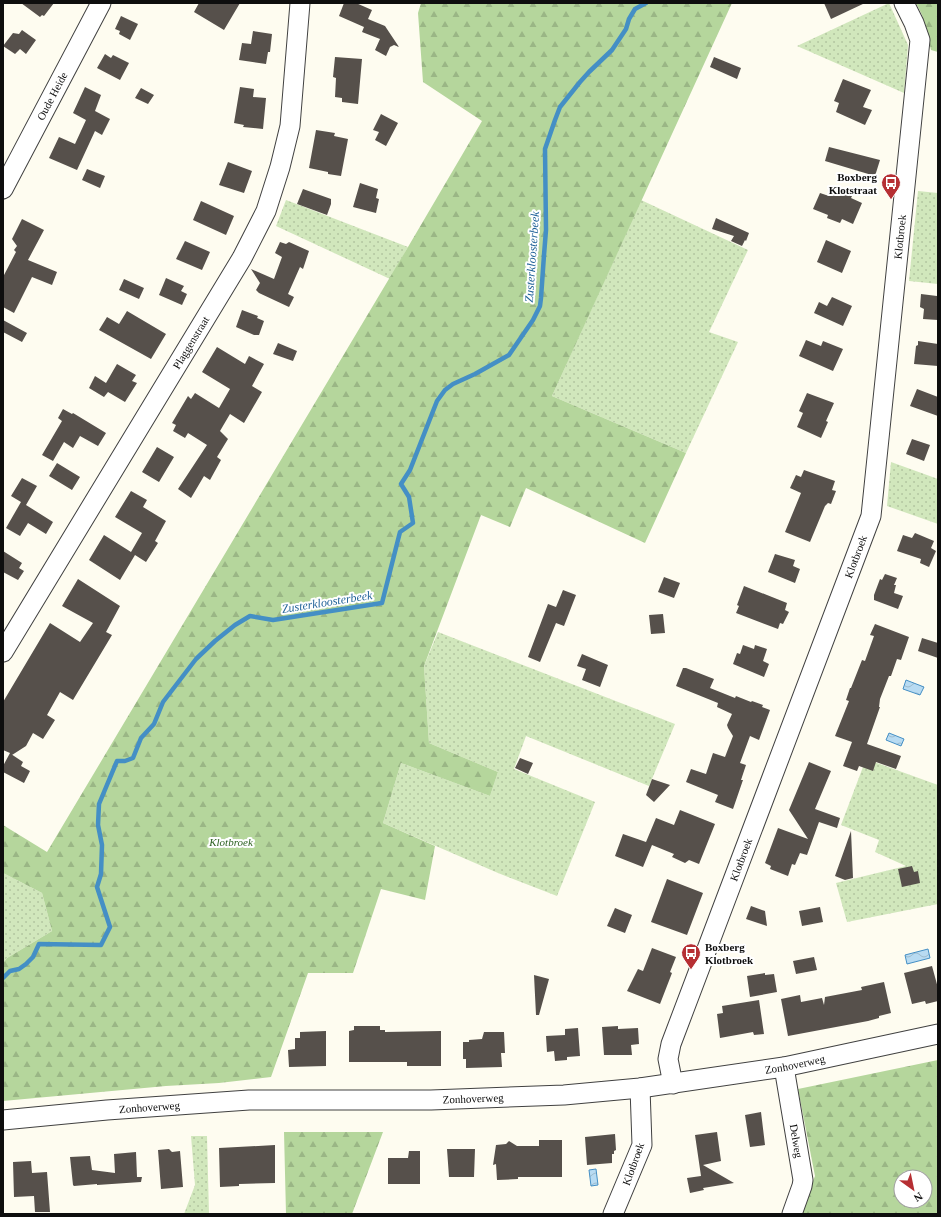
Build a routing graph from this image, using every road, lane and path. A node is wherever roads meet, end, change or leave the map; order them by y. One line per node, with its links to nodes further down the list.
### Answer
1 (101, 3): 4 (street, Oude Heide)
2 (300, 3): 5 (street, Plaggenstraat)
3 (904, 3): 8 (street, Klotbroek)
4 (3, 189)
5 (3, 652)
6 (938, 1034): 7 (street, Zonhoverweg)
7 (784, 1067): 8 (street, Zonhoverweg); 12 (street, Delweg)
8 (672, 1084): 9 (street, Zonhoverweg)
9 (640, 1088): 10 (street, Zonhoverweg); 11 (street, Klotbroek)
10 (3, 1120)
11 (613, 1214)
12 (792, 1214)

